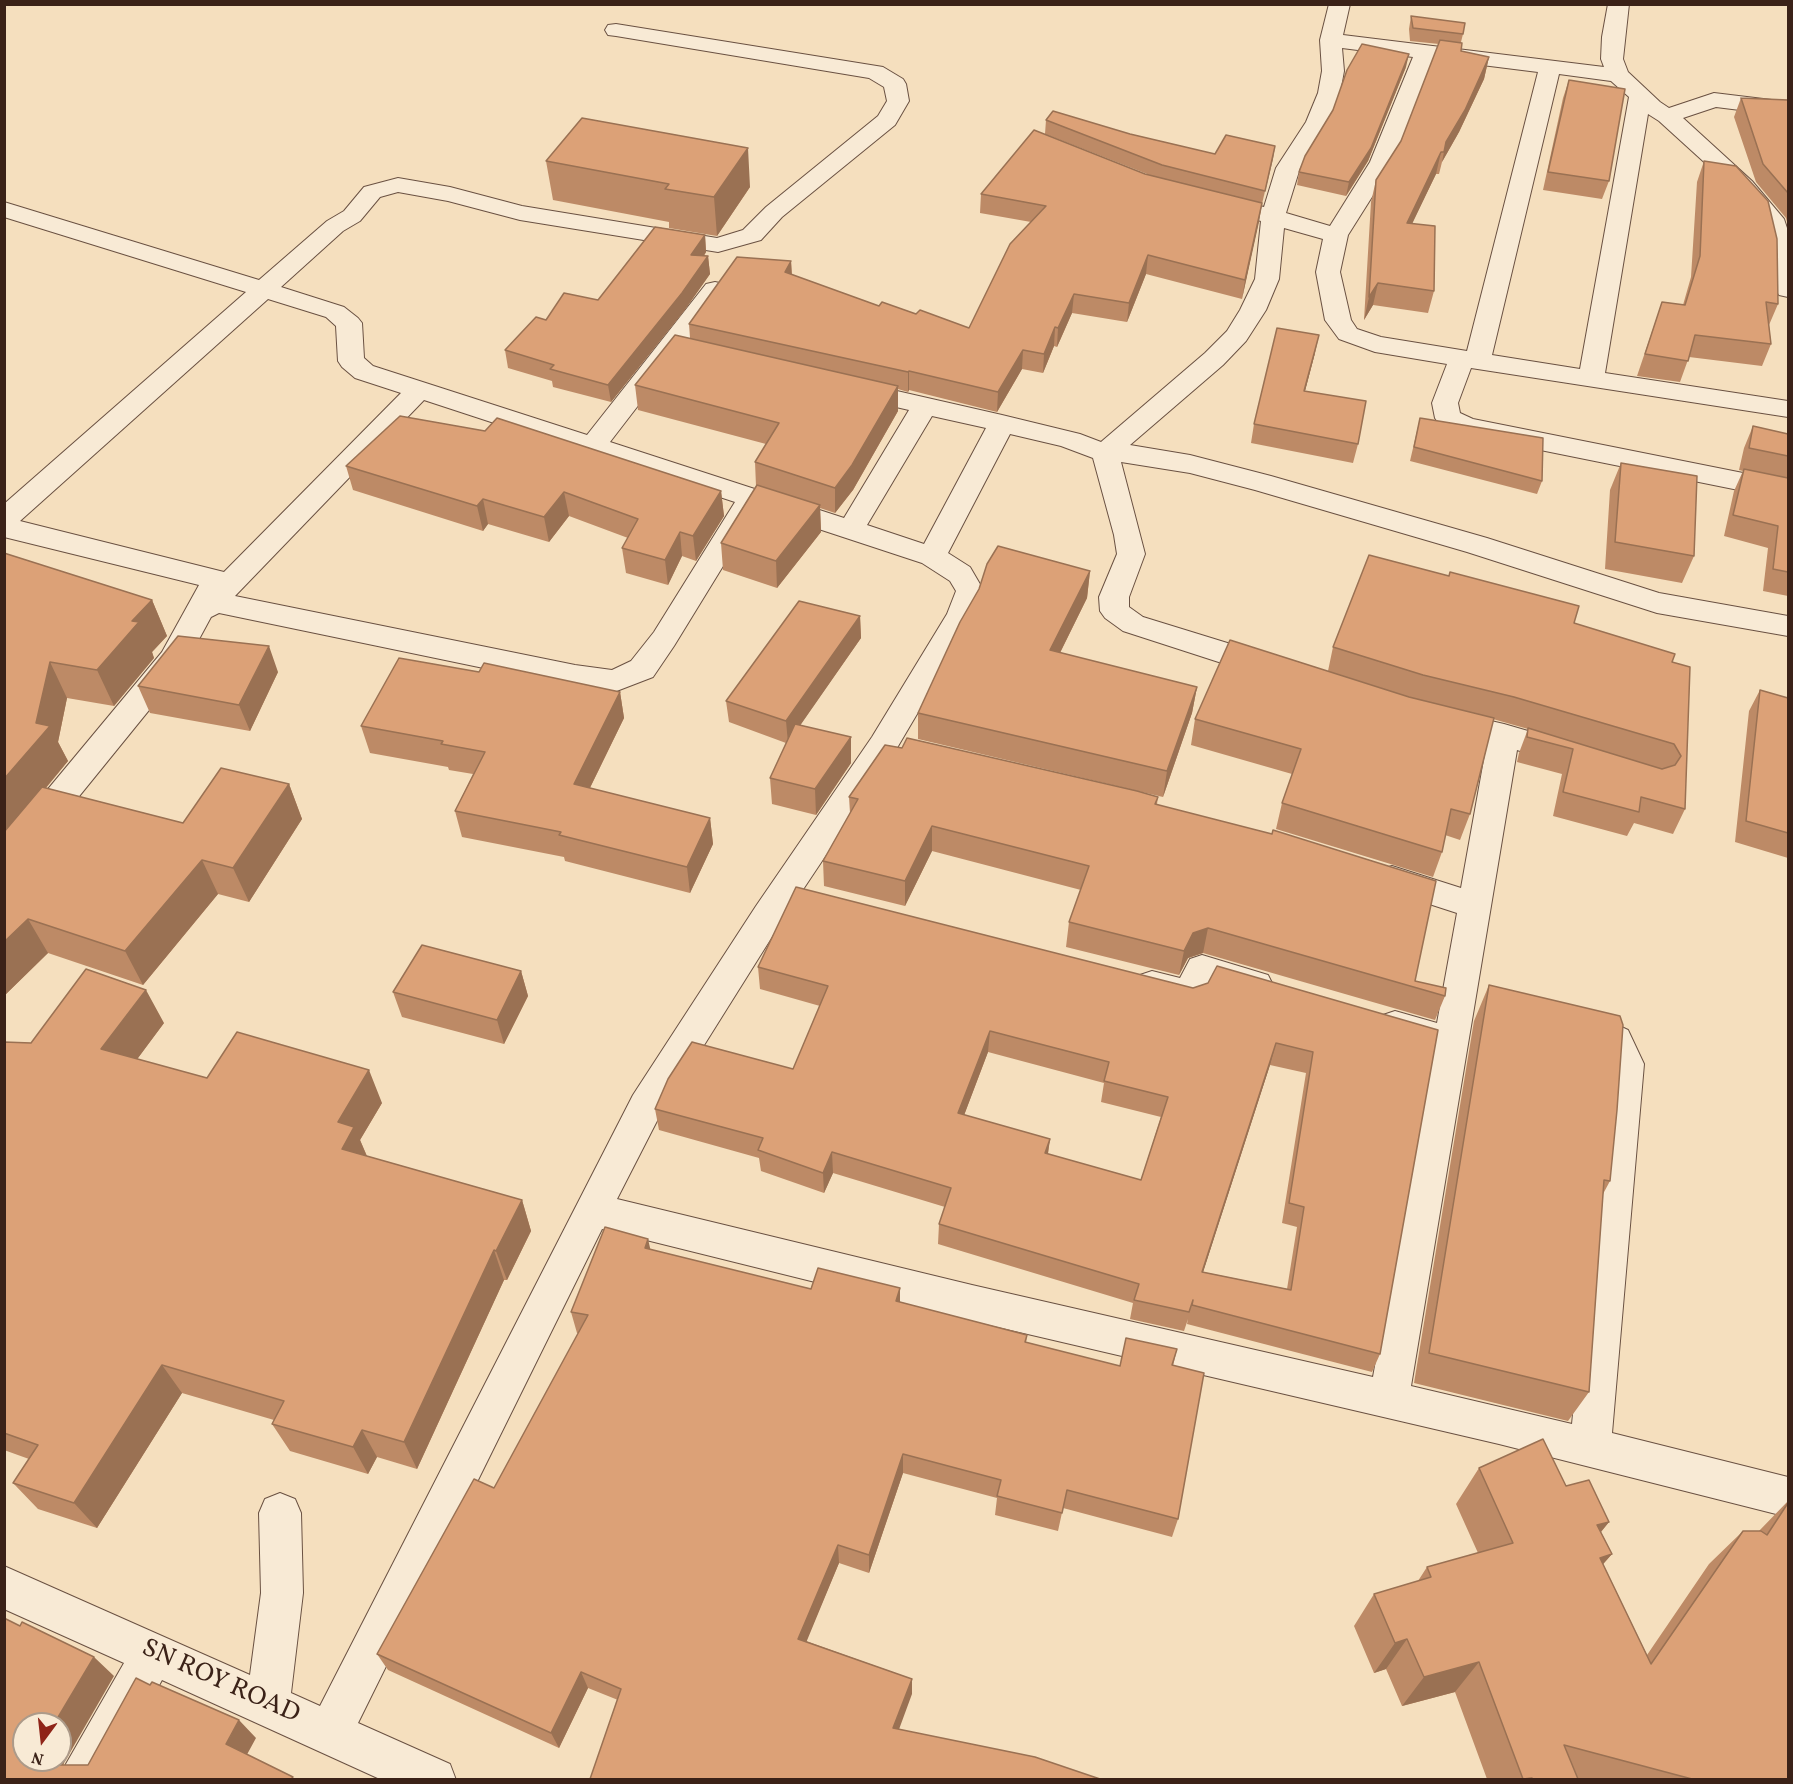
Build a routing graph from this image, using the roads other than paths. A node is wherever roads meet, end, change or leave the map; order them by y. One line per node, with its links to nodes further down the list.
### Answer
1 (1340, 4): 4 (street)
2 (1619, 4): 7 (street)
3 (616, 30): 14 (street)
4 (1331, 40): 5 (street); 13 (street)
5 (1426, 52): 6 (street); 15 (street)
6 (1550, 67): 7 (street); 18 (street)
7 (1618, 75): 8 (street)
8 (1640, 97): 10 (street); 19 (street)
9 (1788, 109): 10 (street)
10 (1667, 116): 17 (street)
11 (1227, 206): 13 (street)
12 (4, 209): 16 (street)
13 (1273, 216): 15 (street); 26 (street)
14 (752, 235): 16 (street); 25 (street)
15 (1336, 235): 18 (street)
16 (264, 289): 21 (street); 29 (street)
17 (1788, 290)
18 (1470, 360): 19 (street); 27 (street)
19 (1591, 379): 23 (street)
20 (830, 384): 22 (street)
21 (419, 390): 25 (street); 33 (street)
22 (924, 407): 24 (street); 31 (street)
23 (1788, 409)
24 (1002, 423): 26 (street); 32 (street)
25 (593, 446): 28 (street)
26 (1105, 453): 34 (street); 35 (street)
27 (1788, 491)
28 (751, 498): 31 (street); 33 (street)
29 (4, 520)
30 (4, 527): 33 (street)
31 (850, 530): 32 (street)
32 (932, 556): 41 (street)
33 (202, 611): 39 (street)
34 (1788, 626)
35 (1292, 675)
36 (1423, 715): 37 (street)
37 (1504, 735): 38 (street); 43 (street)
38 (1594, 762)
39 (4, 865)
40 (1363, 870): 43 (street)
41 (784, 891): 42 (street); 49 (street)
42 (819, 899)
43 (1473, 905): 48 (street)
44 (1119, 976): 45 (street)
45 (1281, 992)
46 (1371, 1018): 48 (street)
47 (1555, 1019): 51 (street)
48 (1450, 1041): 50 (street)
49 (592, 1210): 50 (street); 57 (street)
50 (1389, 1401): 51 (street)
51 (1590, 1448): 52 (street)
52 (1788, 1497)
53 (280, 1513): 56 (street)
54 (4, 1587): 55 (street, SN ROY ROAD)
55 (153, 1654): 56 (street, SN ROY ROAD); 58 (street)
56 (268, 1704): 57 (street, SN ROY ROAD)
57 (331, 1731): 59 (street, SN ROY ROAD)
58 (82, 1779)
59 (434, 1779)

